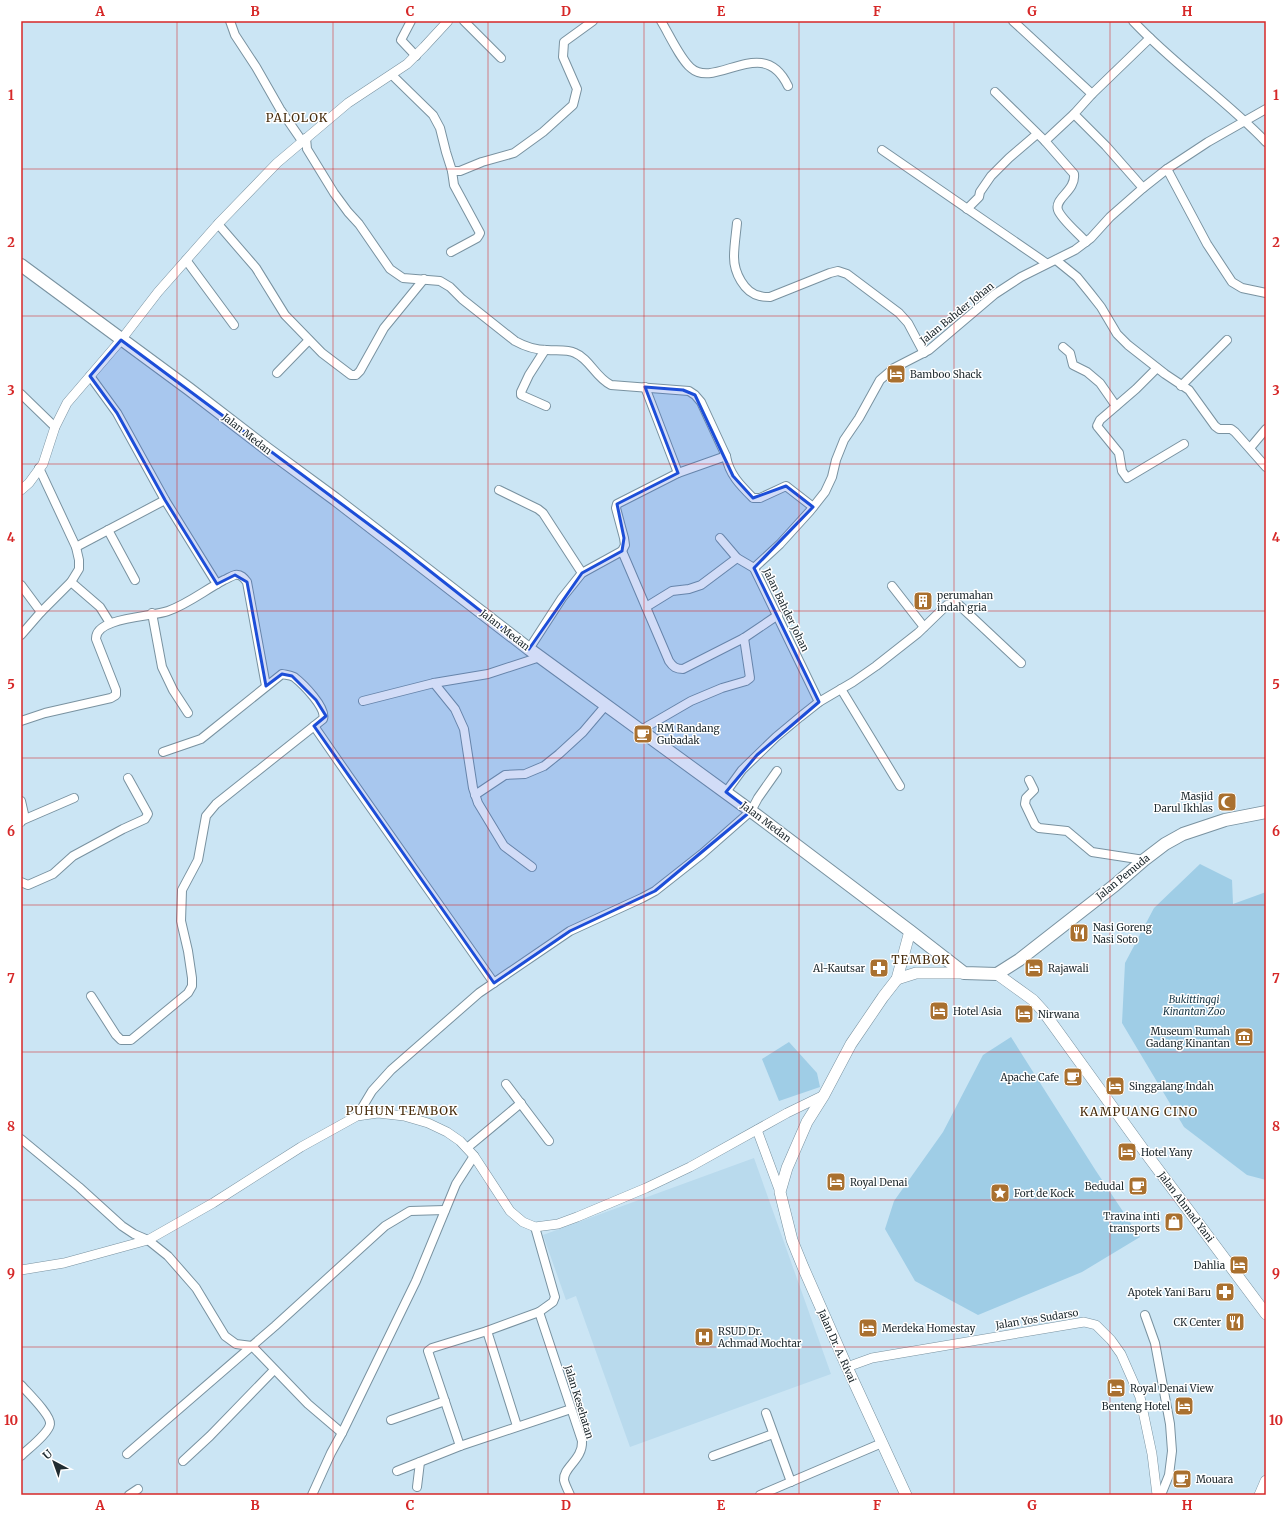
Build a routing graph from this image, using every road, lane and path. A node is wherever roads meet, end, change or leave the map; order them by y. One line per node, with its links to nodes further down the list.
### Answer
1 (230, 21): 20 (street)
2 (411, 21): 10 (street)
3 (448, 21): 10 (street)
4 (464, 21): 11 (street)
5 (593, 21): 25 (street)
6 (661, 21): 13 (street)
7 (1013, 21): 15 (street)
8 (1133, 21): 9 (street)
9 (1150, 38): 15 (street); 18 (street)
10 (416, 56): 12 (street)
11 (501, 58)
12 (392, 75): 20 (street); 25 (street)
13 (788, 86)
14 (995, 92): 19 (street)
15 (1092, 94): 17 (street)
16 (1266, 110): 18 (street, Jalan Bahder Johan)
17 (1074, 114): 21 (street); 26 (street)
18 (1245, 120): 22 (street); 24 (street, Jalan Bahder Johan)
19 (1037, 134): 21 (street); 27 (street)
20 (304, 140): 29 (street); 36 (street)
21 (1045, 141): 30 (street)
22 (1266, 142)
23 (882, 150): 27 (street)
24 (1167, 169): 26 (street, Jalan Bahder Johan); 37 (street)
25 (452, 171): 31 (street)
26 (1143, 188): 30 (street, Jalan Bahder Johan)
27 (967, 209): 34 (street)
28 (737, 223): 44 (street)
29 (218, 224): 32 (street); 40 (street)
30 (1086, 242): 33 (street, Jalan Bahder Johan)
31 (451, 252)
32 (186, 260): 38 (street); 39 (street)
33 (1056, 260): 34 (street, Jalan Bahder Johan); 45 (street)
34 (1046, 264): 44 (street, Jalan Bahder Johan)
35 (21, 265): 39 (main road, Jalan Medan)
36 (424, 279): 40 (street); 43 (street)
37 (1266, 293)
38 (234, 325)
39 (121, 340): 47 (street); 85 (main road, Jalan Medan)
40 (308, 340): 46 (street)
41 (1227, 340): 48 (street)
42 (1063, 347): 52 (street)
43 (545, 350): 49 (street); 51 (street)
44 (924, 353): 64 (street, Jalan Bahder Johan)
45 (1154, 371): 48 (street); 52 (street)
46 (277, 373)
47 (90, 376): 53 (street); 63 (street)
48 (1181, 386): 56 (street)
49 (645, 387): 57 (street); 60 (street)
50 (21, 394): 53 (street)
51 (546, 406)
52 (1116, 406): 55 (street)
53 (55, 427): 59 (street)
54 (1266, 429): 56 (street)
55 (1184, 444)
56 (1250, 448): 58 (street)
57 (726, 456): 60 (street); 64 (street)
58 (1266, 467)
59 (39, 468): 61 (street); 67 (street)
60 (678, 474): 68 (street)
61 (21, 490)
62 (499, 490): 71 (street)
63 (165, 500): 65 (street); 74 (street)
64 (813, 507): 70 (street, Jalan Bahder Johan)
65 (108, 530): 67 (street); 72 (street)
66 (720, 538): 69 (street)
67 (76, 547): 73 (street)
68 (622, 550): 71 (street); 77 (street)
69 (737, 558): 70 (street); 77 (street)
70 (754, 568): 80 (street, Jalan Bahder Johan)
71 (582, 573): 85 (street)
72 (136, 580)
73 (71, 582): 78 (street); 81 (street)
74 (217, 584): 79 (street); 89 (street)
75 (21, 585): 78 (street)
76 (892, 586): 82 (street)
77 (646, 607): 84 (street)
78 (41, 612): 83 (street)
79 (152, 614): 81 (street); 94 (street)
80 (778, 615): 84 (street); 92 (street, Jalan Bahder Johan)
81 (110, 623): 95 (street)
82 (924, 627): 87 (street); 90 (street)
83 (21, 635)
84 (744, 638): 97 (street)
85 (529, 649): 86 (main road, Jalan Medan)
86 (540, 657): 88 (street); 93 (main road, Jalan Medan)
87 (1022, 664)
88 (434, 683): 91 (street); 104 (street)
89 (266, 686): 96 (street); 98 (street)
90 (841, 688): 92 (street); 102 (street)
91 (362, 701)
92 (819, 702): 103 (street)
93 (606, 705): 97 (main road, Jalan Medan); 104 (street)
94 (188, 713)
95 (21, 721)
96 (314, 726): 117 (street); 118 (street)
97 (641, 730): 103 (main road, Jalan Medan)
98 (164, 752)
99 (777, 771): 107 (street)
100 (128, 778): 112 (street)
101 (1028, 780): 110 (street)
102 (900, 786)
103 (726, 792): 107 (main road, Jalan Medan)
104 (474, 795): 111 (street)
105 (74, 798): 109 (street)
106 (21, 801): 109 (street)
107 (752, 811): 113 (main road, Jalan Medan); 117 (street)
108 (1266, 812): 110 (main road, Jalan Pemuda)
109 (22, 821)
110 (1144, 860): 115 (main road, Jalan Pemuda)
111 (532, 867)
112 (21, 882)
113 (910, 931): 114 (main road, Jalan Medan); 116 (main road)
114 (964, 973): 115 (main road); 116 (main road)
115 (997, 974): 134 (main road, Jalan Ahmad Yani)
116 (897, 979): 120 (main road)
117 (494, 983): 122 (street)
118 (91, 996)
119 (506, 1084): 121 (street)
120 (824, 1095): 123 (street); 128 (main road)
121 (521, 1103): 125 (street); 126 (street)
122 (358, 1116): 126 (street); 131 (street)
123 (757, 1130): 128 (street); 130 (street)
124 (21, 1139): 131 (street)
125 (549, 1141)
126 (467, 1148): 127 (street)
127 (474, 1156): 129 (street); 130 (street)
128 (780, 1192): 138 (main road, Jalan Dr. A. Rivai)
129 (445, 1210): 137 (street); 146 (street)
130 (535, 1227): 133 (street)
131 (148, 1240): 132 (street); 137 (street)
132 (21, 1270)
133 (539, 1312): 136 (street); 142 (street, Jalan Kesehatan)
134 (1266, 1314)
135 (1145, 1315): 166 (street)
136 (487, 1331): 141 (street); 145 (street)
137 (252, 1346): 139 (street); 150 (street)
138 (847, 1367): 148 (main road, Jalan Dr. A. Rivai); 165 (street, Jalan Yos Sudarso)
139 (274, 1370): 146 (street); 153 (street)
140 (21, 1384): 151 (street)
141 (444, 1401): 144 (street); 149 (street)
142 (571, 1409): 145 (street); 162 (street, Jalan Kesehatan)
143 (766, 1413): 147 (street)
144 (391, 1420)
145 (517, 1426): 149 (street)
146 (342, 1433): 161 (street)
147 (773, 1434): 152 (street); 157 (street)
148 (882, 1443): 157 (street); 164 (main road, Jalan Dr. A. Rivai)
149 (460, 1446): 154 (street)
150 (127, 1454)
151 (21, 1456)
152 (712, 1456)
153 (183, 1461)
154 (420, 1462): 155 (street); 158 (street)
155 (397, 1471)
156 (1266, 1481): 167 (main road)
157 (791, 1482): 163 (street)
158 (417, 1487)
159 (138, 1488): 160 (street)
160 (129, 1495)
161 (312, 1495)
162 (570, 1495)
163 (760, 1495)
164 (906, 1495)
165 (1157, 1495)
166 (1161, 1495)
167 (1260, 1495)

